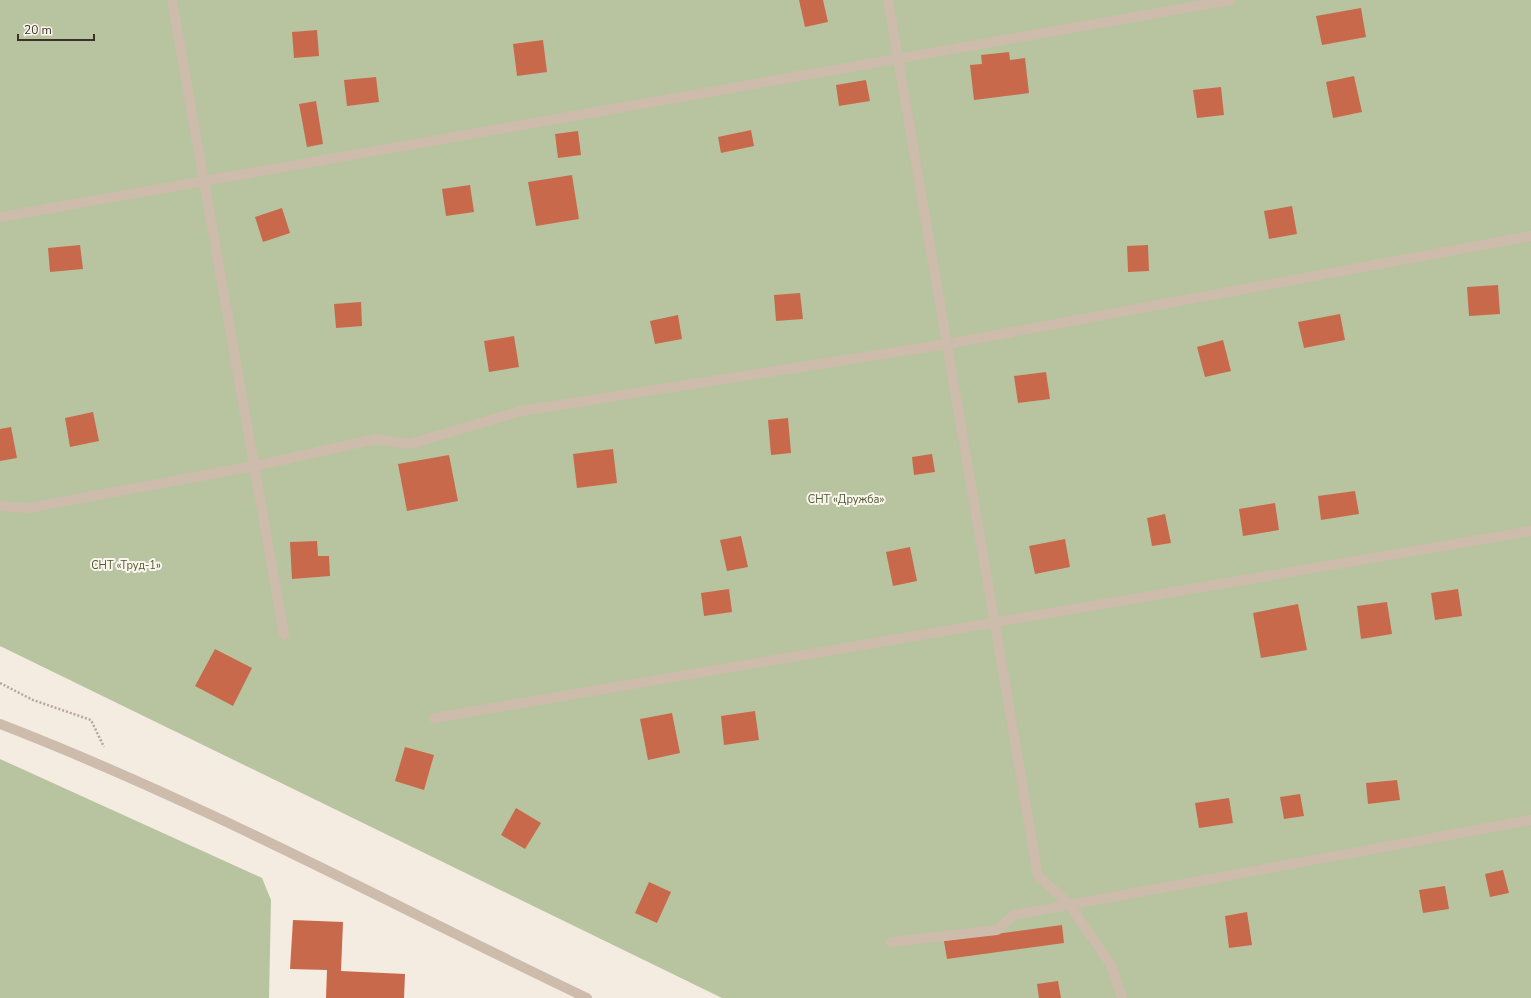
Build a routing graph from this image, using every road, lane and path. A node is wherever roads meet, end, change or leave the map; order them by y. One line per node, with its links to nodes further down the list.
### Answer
1 (172, 0): 5 (street)
2 (888, 0): 4 (street)
3 (1231, 0): 4 (street)
4 (898, 59): 5 (street); 8 (street)
5 (204, 181): 6 (street); 9 (street)
6 (0, 217)
7 (1531, 236): 8 (street)
8 (947, 344): 9 (street); 12 (street)
9 (254, 466): 10 (street); 13 (street)
10 (0, 506)
11 (1531, 531): 12 (street)
12 (995, 622): 15 (street); 19 (street)
13 (284, 635)
14 (0, 683): 16 (path)
15 (434, 718)
16 (91, 720)
17 (0, 724): 21 (street)
18 (1531, 820): 19 (street)
19 (1069, 904): 20 (street); 22 (street)
20 (891, 942)
21 (587, 998)
22 (1122, 998)

